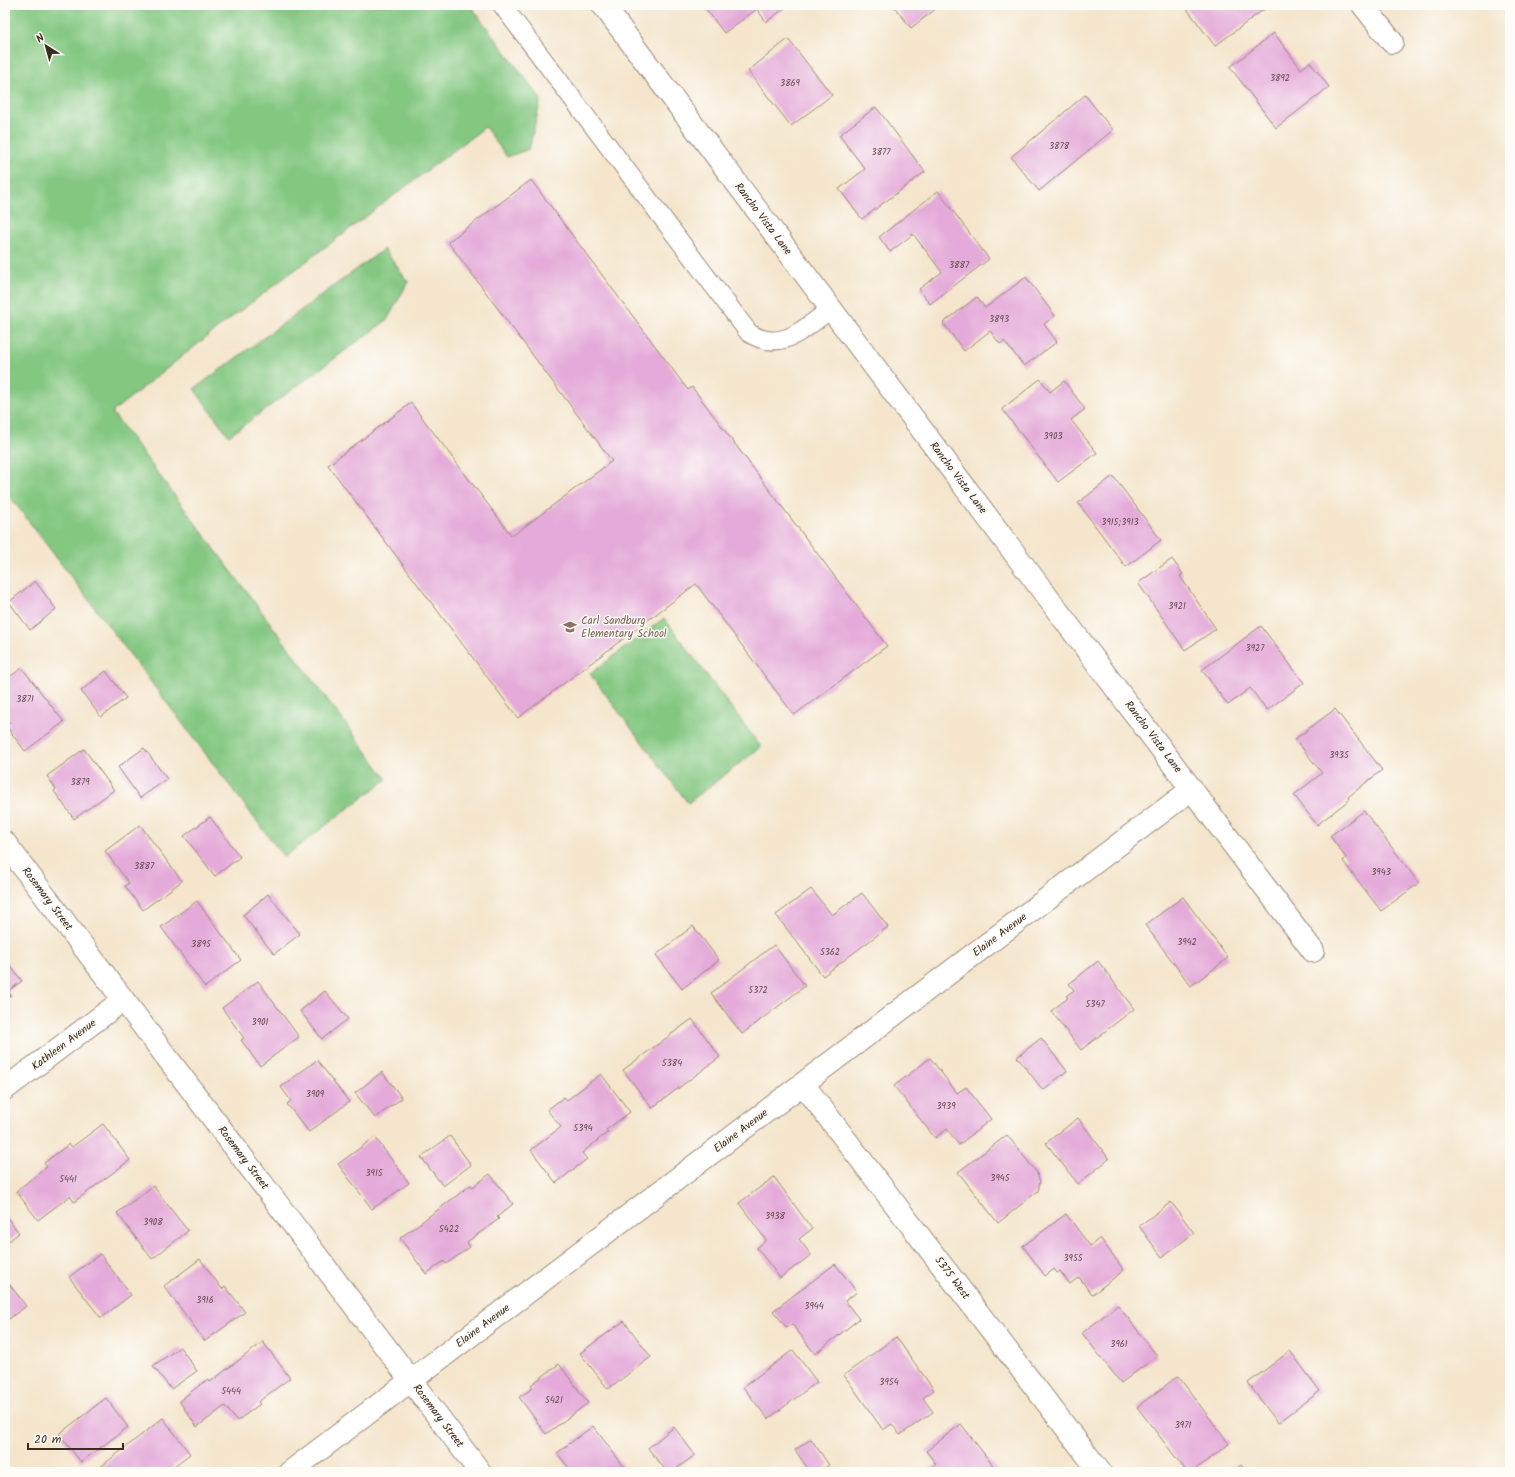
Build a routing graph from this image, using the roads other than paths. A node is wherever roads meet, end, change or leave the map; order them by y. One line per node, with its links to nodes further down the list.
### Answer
1 (502, 5): 5 (lane)
2 (603, 5): 5 (street, Rancho Vista Lane)
3 (1364, 5): 4 (street)
4 (1392, 42)
5 (831, 309): 6 (street, Rancho Vista Lane)
6 (1192, 789): 8 (street, Rancho Vista Lane); 10 (street, Elaine Avenue)
7 (5, 844): 9 (street, Rosemary Street)
8 (1313, 951)
9 (123, 1000): 11 (street, Kathleen Avenue); 12 (street, Rosemary Street)
10 (803, 1084): 12 (street, Elaine Avenue); 15 (street, 5375 West)
11 (5, 1089)
12 (411, 1381): 13 (street, Elaine Avenue); 14 (street, Rosemary Street)
13 (290, 1472)
14 (480, 1472)
15 (1100, 1472)

